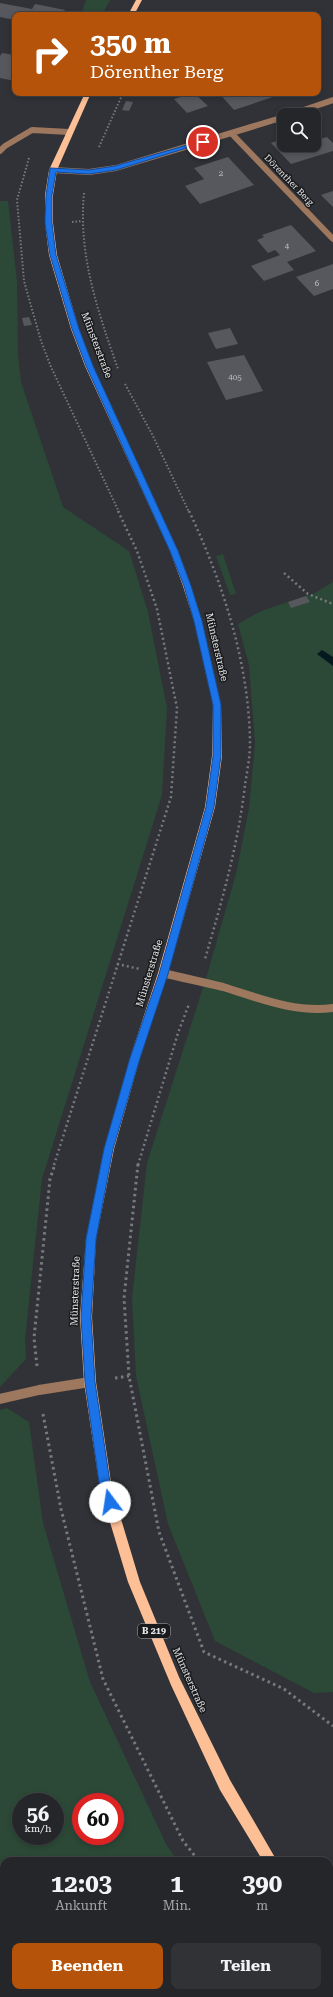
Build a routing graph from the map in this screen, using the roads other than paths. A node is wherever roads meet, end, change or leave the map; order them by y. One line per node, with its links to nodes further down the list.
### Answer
1 (139, 0): 2 (main road)
2 (133, 12)
3 (87, 96): 7 (main road, Münsterstraße / B 219)
4 (333, 100): 5 (street)
5 (310, 108)
6 (277, 118): 8 (street)
7 (69, 132): 9 (street); 10 (main road, Münsterstraße / B 219)
8 (232, 134): 10 (street); 11 (street, Dörenther Berg)
9 (0, 151)
10 (53, 170): 12 (main road, Münsterstraße / B 219)
11 (333, 239)
12 (163, 974): 13 (street); 14 (main road, Münsterstraße / B 219)
13 (333, 1008)
14 (90, 1382): 15 (street); 16 (main road, Münsterstraße / B 219)
15 (0, 1399)
16 (268, 1857)

